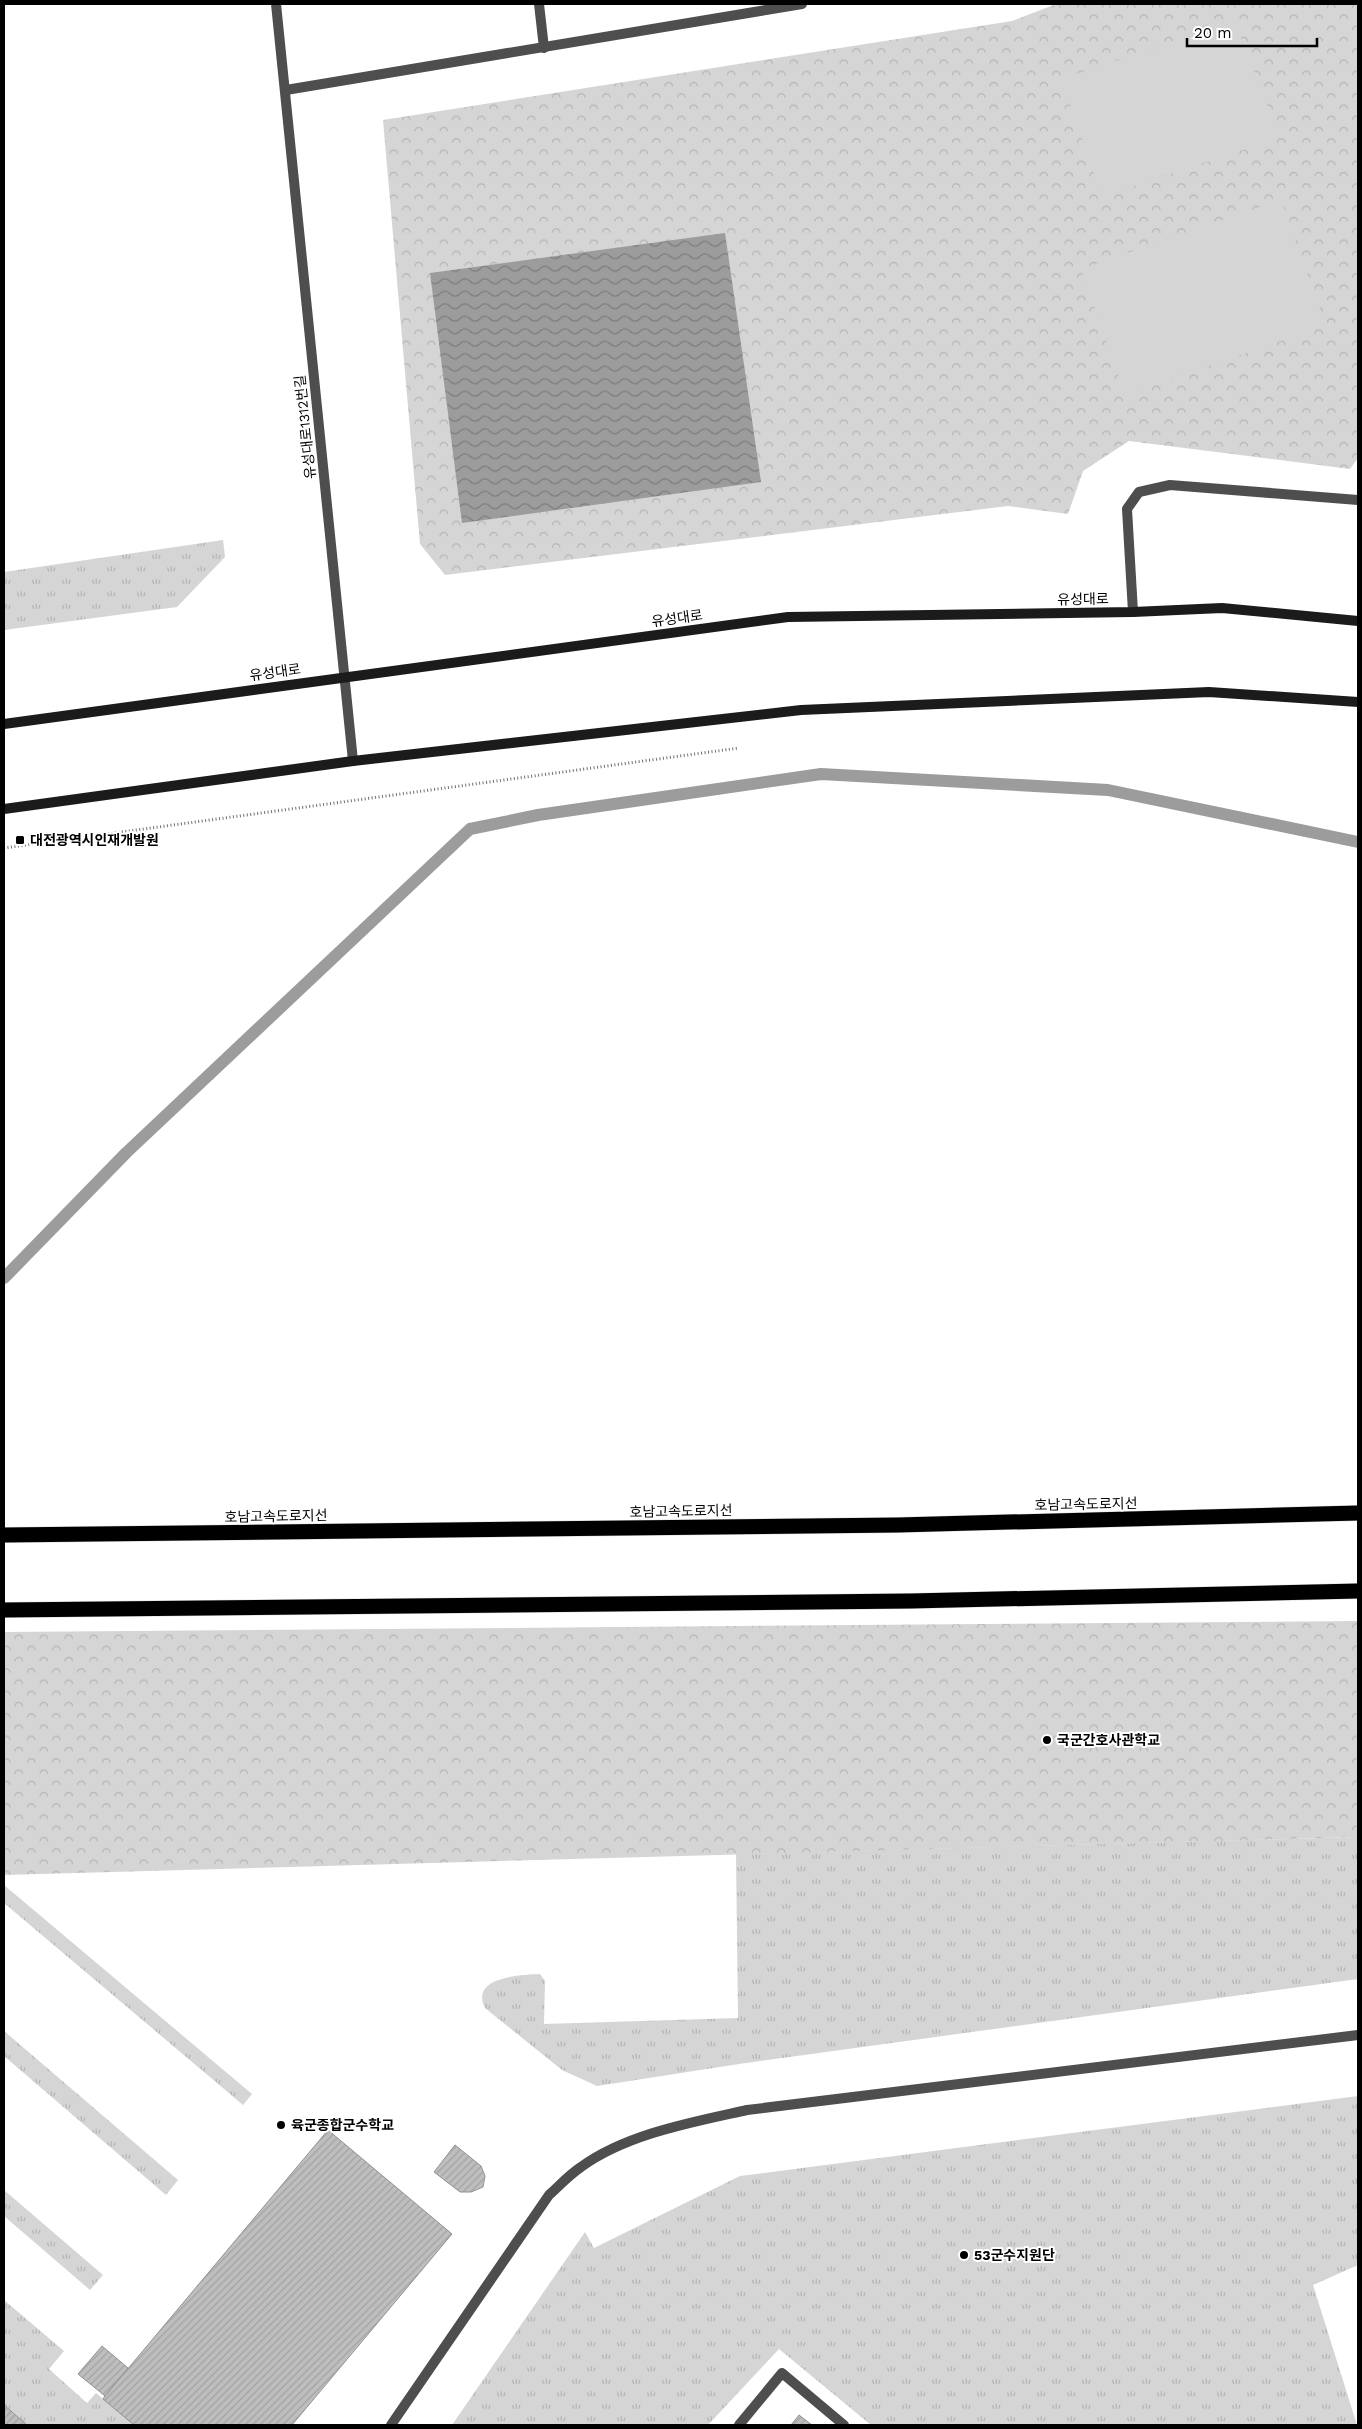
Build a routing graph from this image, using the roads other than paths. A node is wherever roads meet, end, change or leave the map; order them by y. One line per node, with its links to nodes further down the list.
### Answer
1 (276, 4): 5 (street, 유성대로1312번길)
2 (539, 4): 4 (street)
3 (802, 4): 4 (street)
4 (544, 48): 5 (street)
5 (286, 90): 9 (street, 유성대로1312번길)
6 (1358, 500): 7 (street)
7 (1133, 612): 8 (main road, 유성대로); 9 (main road, 유성대로)
8 (1358, 621)
9 (344, 677): 11 (main road, 유성대로); 12 (street, 유성대로1312번길)
10 (1358, 702): 12 (main road)
11 (4, 724)
12 (353, 762): 13 (main road)
13 (4, 808)
14 (1358, 1513): 15 (highway, 호남고속도로지선)
15 (4, 1535)
16 (1358, 1591): 17 (highway)
17 (4, 1610)
18 (1358, 2035): 19 (street)
19 (390, 2425)
20 (739, 2425): 21 (street)
21 (844, 2425)

